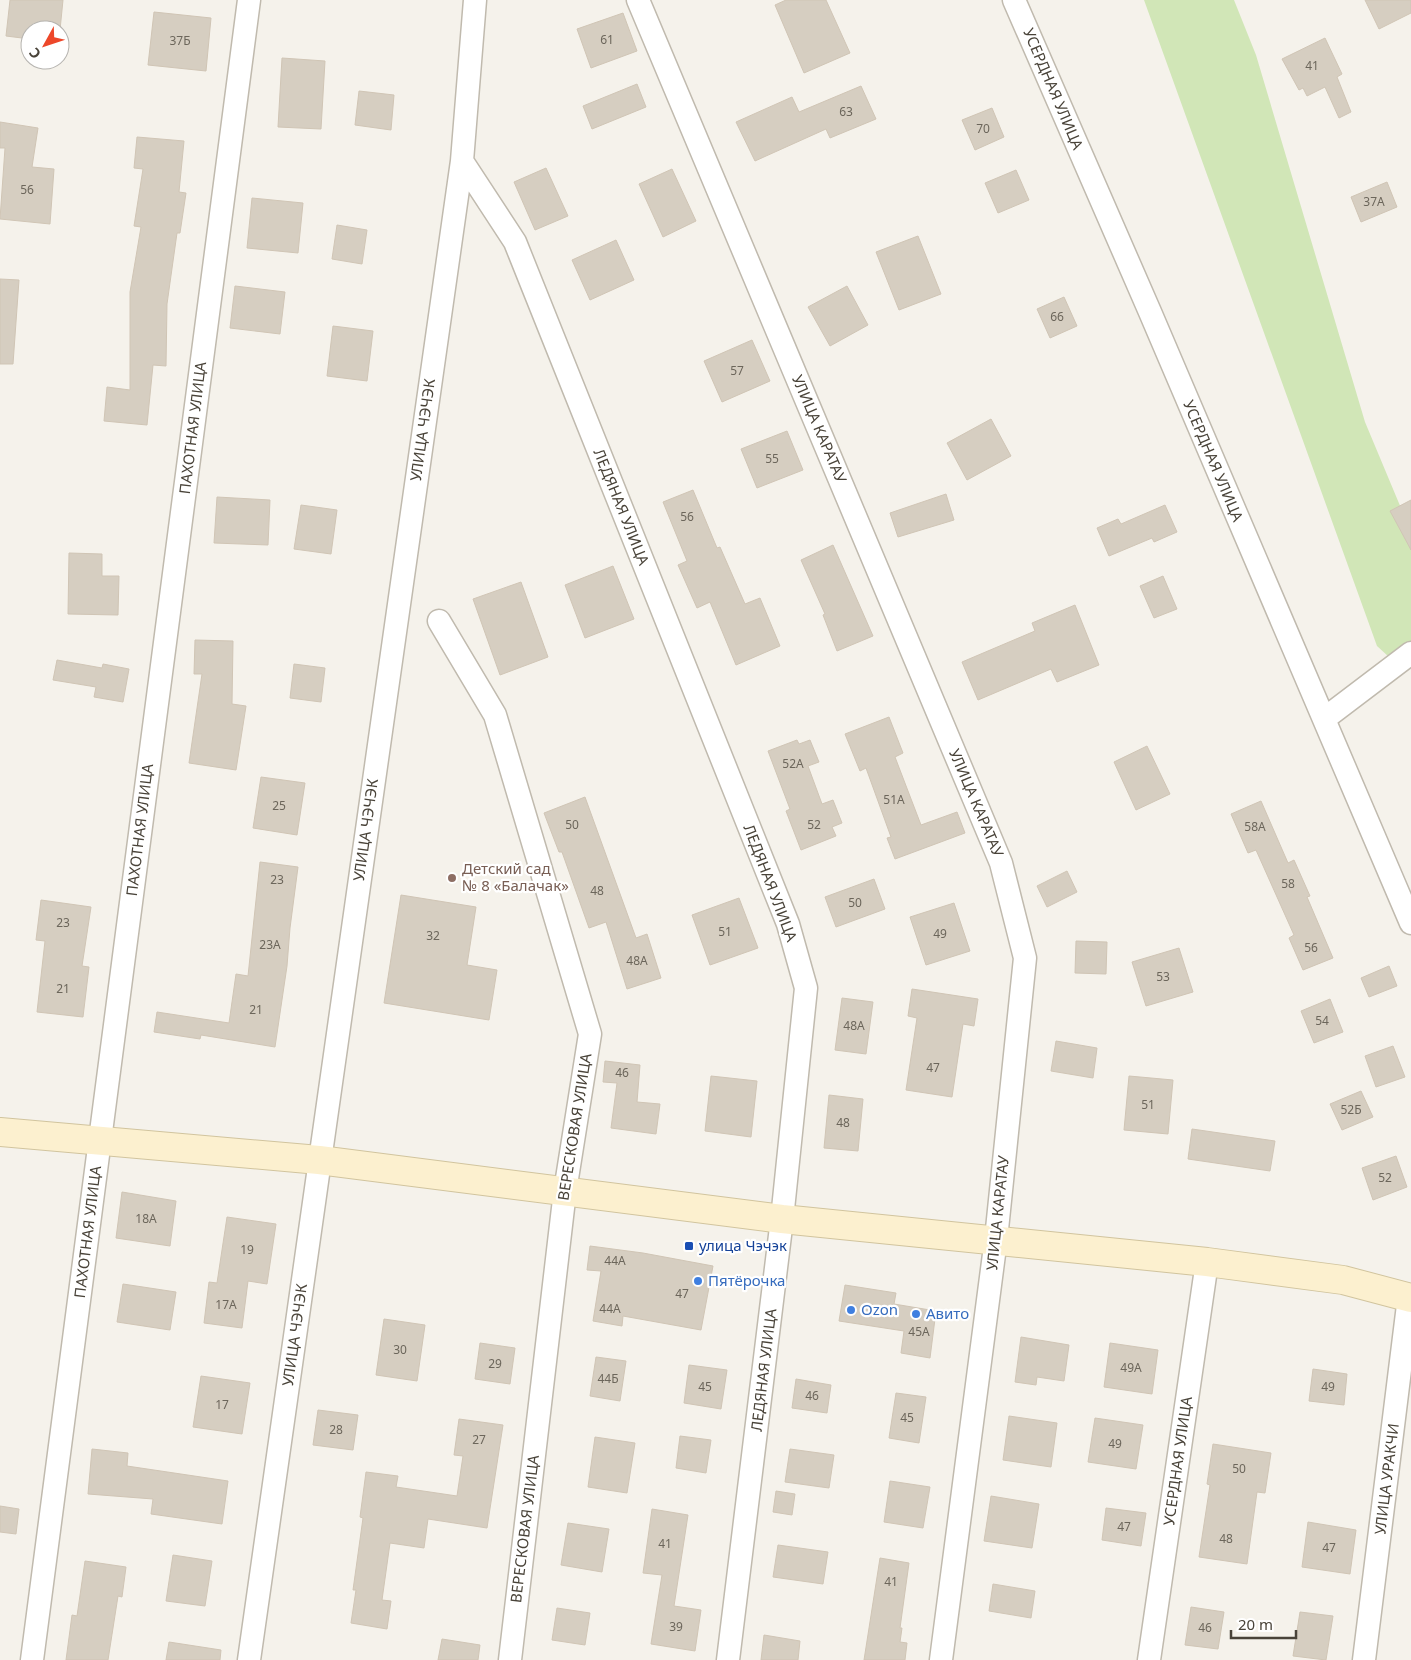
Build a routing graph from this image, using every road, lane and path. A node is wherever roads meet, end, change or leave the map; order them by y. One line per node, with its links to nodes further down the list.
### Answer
1 (248, 0): 11 (street, ПАХОТНАЯ УЛИЦА)
2 (475, 0): 5 (street, УЛИЦА ЧЭЧЭК)
3 (638, 0): 15 (street, УЛИЦА КАРАТАУ)
4 (1014, 0): 8 (street, УСЕРДНАЯ УЛИЦА)
5 (462, 161): 12 (street, УЛИЦА ЧЭЧЭК); 14 (street, ЛЕДЯНАЯ УЛИЦА)
6 (439, 621): 13 (street, ВЕРЕСКОВАЯ УЛИЦА)
7 (1411, 653): 8 (street)
8 (1324, 719): 9 (street, УСЕРДНАЯ УЛИЦА)
9 (1411, 923)
10 (0, 1132): 11 (street)
11 (100, 1141): 12 (street); 18 (street, ПАХОТНАЯ УЛИЦА)
12 (320, 1160): 13 (street); 19 (street, УЛИЦА ЧЭЧЭК)
13 (564, 1191): 14 (street); 20 (street, ВЕРЕСКОВАЯ УЛИЦА)
14 (782, 1219): 15 (street); 21 (street, ЛЕДЯНАЯ УЛИЦА)
15 (996, 1240): 16 (street); 22 (street, УЛИЦА КАРАТАУ)
16 (1206, 1262): 17 (street); 23 (street, УСЕРДНАЯ УЛИЦА)
17 (1410, 1298): 24 (street, УЛИЦА УРАКЧИ)
18 (32, 1660)
19 (249, 1660)
20 (510, 1660)
21 (728, 1660)
22 (941, 1660)
23 (1149, 1660)
24 (1364, 1660)

